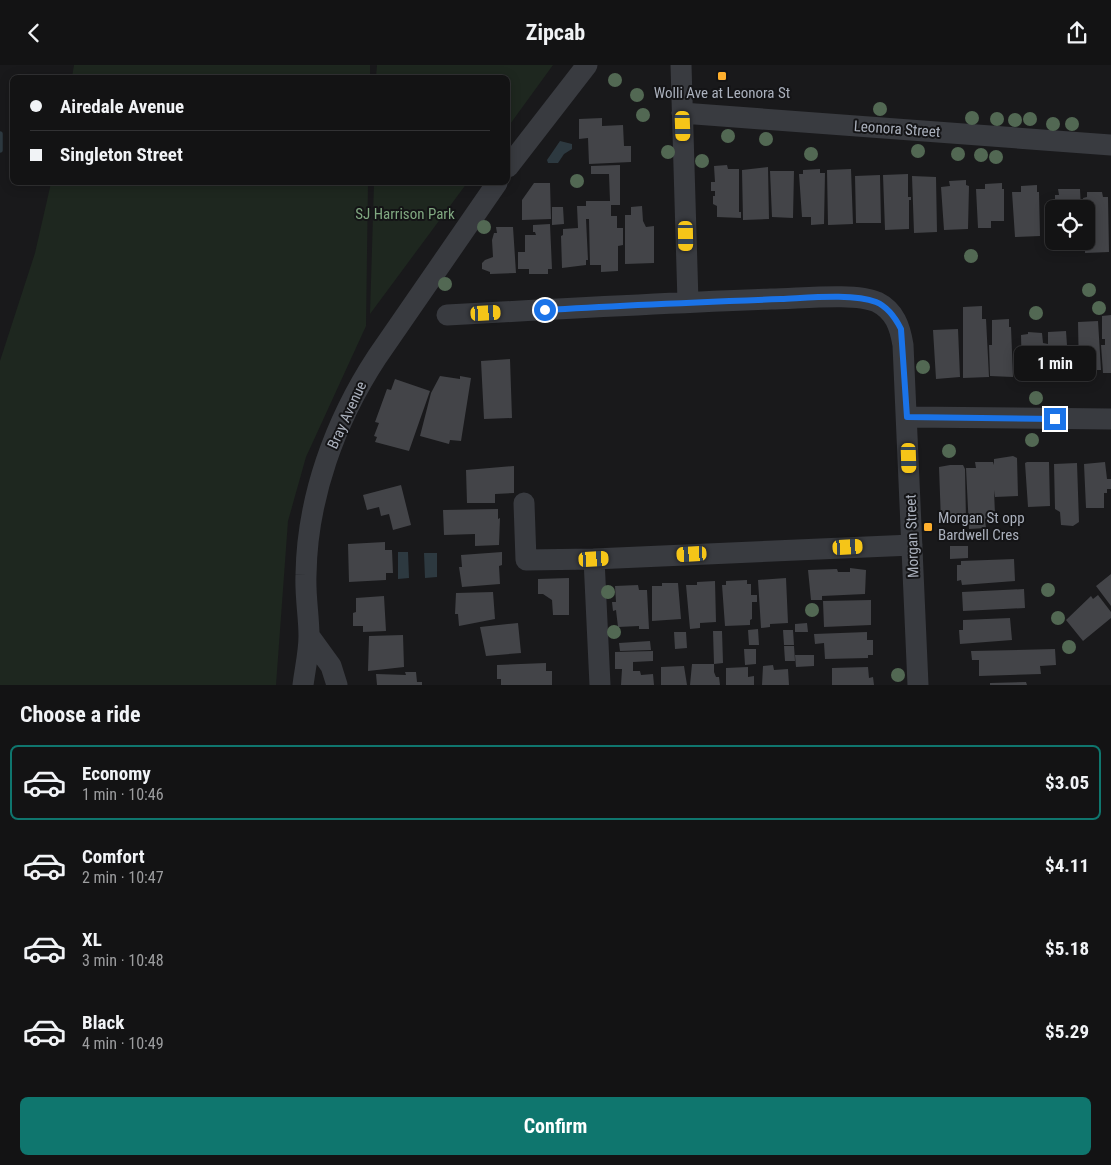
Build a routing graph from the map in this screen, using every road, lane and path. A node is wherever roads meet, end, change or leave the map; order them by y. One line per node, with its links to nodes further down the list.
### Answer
1 (587, 65): 5 (street)
2 (681, 65): 3 (street)
3 (682, 113): 4 (street, Leonora Street); 7 (street)
4 (1111, 145)
5 (510, 164)
6 (496, 185): 14 (street, Bray Avenue)
7 (688, 302): 8 (street, Morgan Street); 9 (street, Morgan Street)
8 (446, 315)
9 (907, 417): 10 (street); 12 (street, Morgan Street)
10 (1111, 419)
11 (524, 503): 13 (street)
12 (912, 545): 13 (street); 18 (street, Morgan Street)
13 (594, 559): 17 (street)
14 (310, 637): 15 (street, Bray Avenue); 16 (street)
15 (303, 685)
16 (337, 685)
17 (600, 685)
18 (918, 685)

